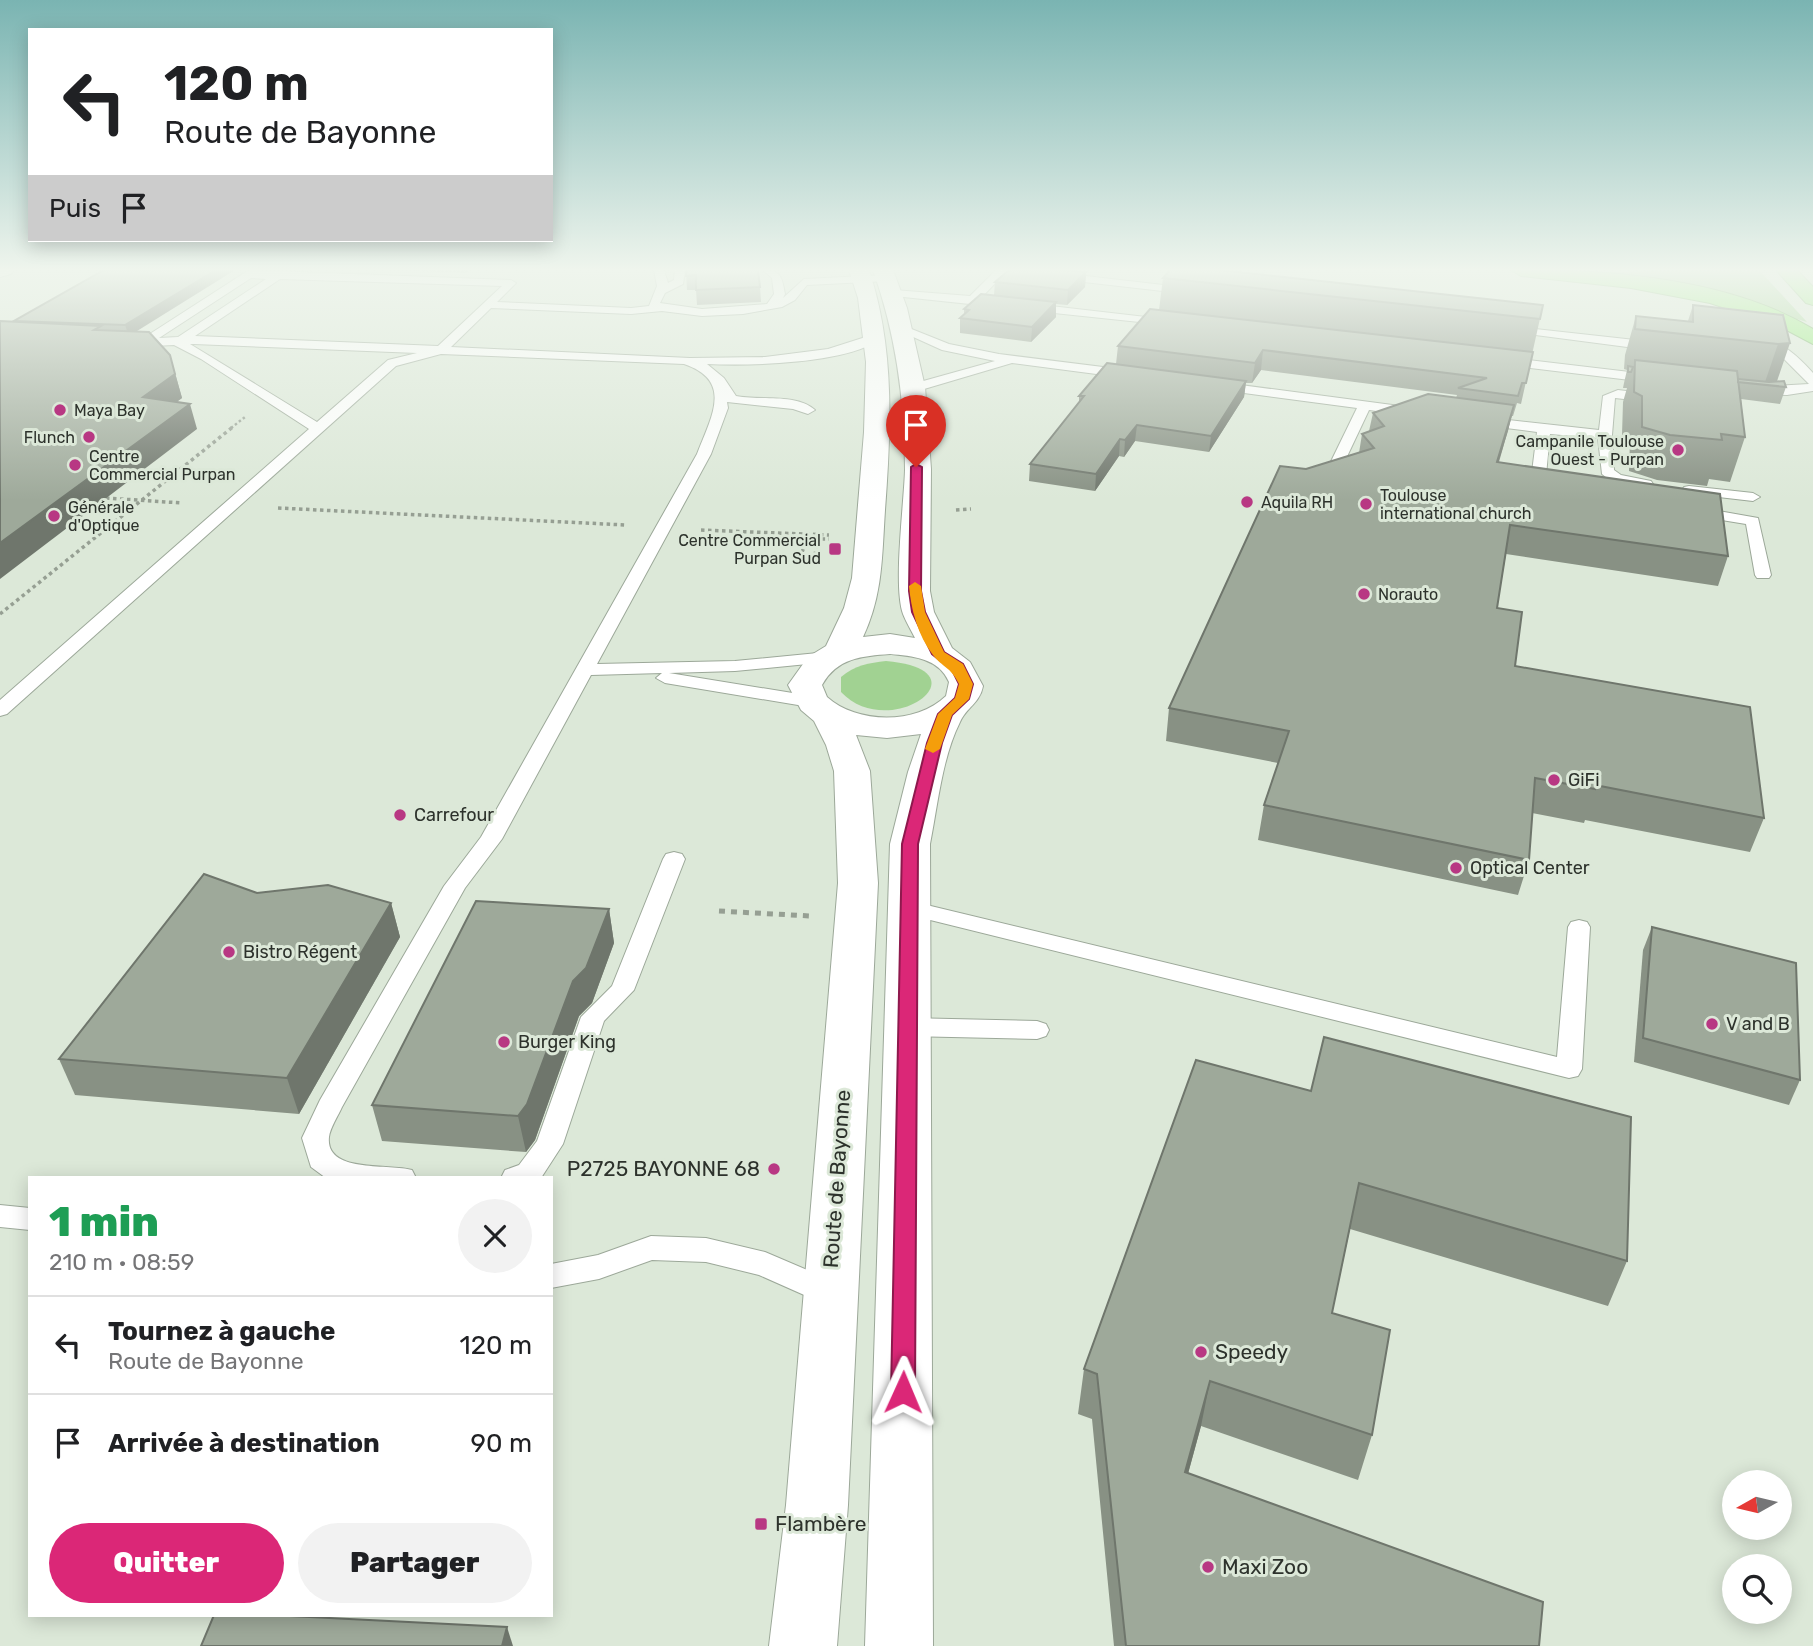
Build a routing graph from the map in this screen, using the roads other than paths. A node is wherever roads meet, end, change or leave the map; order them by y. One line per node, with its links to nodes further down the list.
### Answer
1 (187, 347): 26 (lane)
2 (362, 347): 9 (lane)
3 (444, 347): 9 (lane)
4 (852, 347): 10 (lane)
5 (875, 347): 34 (street)
6 (907, 347): 19 (street)
7 (946, 347): 11 (lane)
8 (1778, 347): 16 (lane)
9 (441, 350): 10 (lane); 26 (lane)
10 (685, 360): 14 (lane)
11 (1012, 360): 13 (lane); 19 (lane)
12 (1494, 360): 15 (lane)
13 (1136, 375)
14 (720, 381): 23 (lane); 36 (lane)
15 (1670, 381)
16 (1813, 381)
17 (1203, 384): 22 (lane)
18 (1813, 387): 20 (lane)
19 (914, 388): 35 (street)
20 (1737, 389)
21 (1669, 400): 28 (lane)
22 (1365, 405): 24 (lane); 29 (lane)
23 (808, 410)
24 (1434, 414)
25 (1462, 418): 27 (lane)
26 (317, 428): 39 (lane)
27 (1544, 429): 28 (lane); 30 (lane)
28 (1605, 435): 31 (lane)
29 (1327, 484)
30 (1564, 492)
31 (1753, 497)
32 (1686, 511): 33 (lane)
33 (1763, 575)
34 (834, 654): 35 (street); 37 (lane); 38 (street)
35 (939, 654): 40 (street)
36 (585, 670): 37 (lane); 46 (lane)
37 (615, 670): 38 (lane)
38 (820, 708): 40 (street); 51 (street, Route de Bayonne)
39 (0, 710)
40 (945, 714): 42 (street)
41 (674, 859): 47 (lane)
42 (910, 908): 43 (lane); 44 (street)
43 (1579, 927)
44 (907, 1027): 45 (lane); 53 (street)
45 (1037, 1030)
46 (372, 1176)
47 (521, 1176)
48 (0, 1216): 49 (lane)
49 (28, 1219)
50 (553, 1276): 51 (lane)
51 (829, 1293): 52 (street, Route de Bayonne)
52 (803, 1646)
53 (899, 1646)

